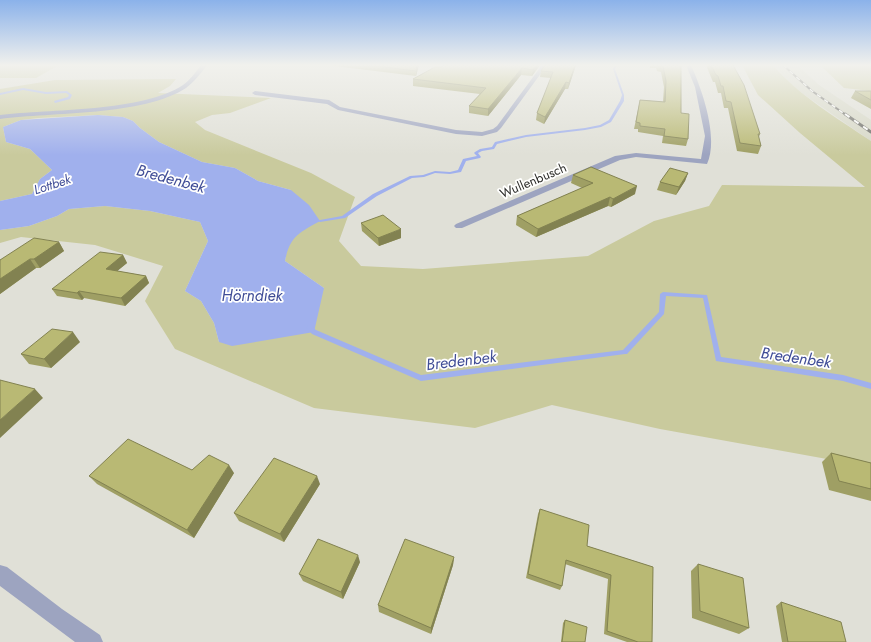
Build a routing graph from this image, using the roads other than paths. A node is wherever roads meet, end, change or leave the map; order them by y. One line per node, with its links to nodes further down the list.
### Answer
1 (164, 95): 5 (street)
2 (271, 95): 3 (street)
3 (523, 95)
4 (700, 95): 6 (street)
5 (0, 117)
6 (704, 162): 7 (street); 8 (street, Wullenbusch)
7 (711, 171)
8 (459, 226)
9 (0, 574): 10 (street)
10 (93, 642)

